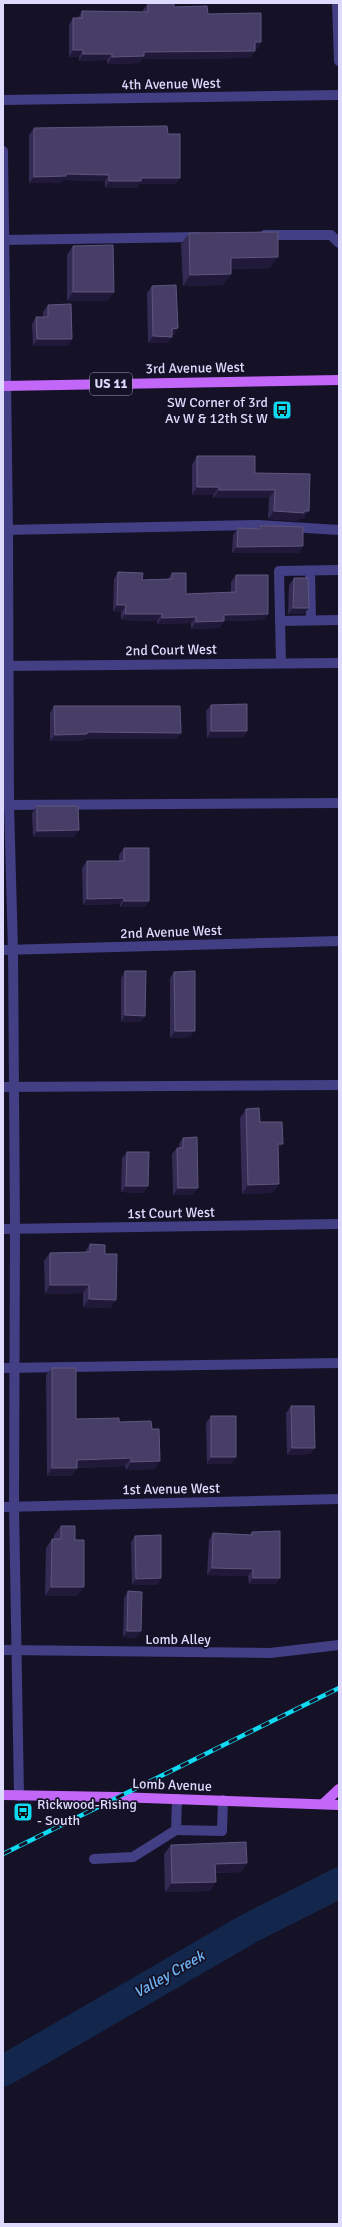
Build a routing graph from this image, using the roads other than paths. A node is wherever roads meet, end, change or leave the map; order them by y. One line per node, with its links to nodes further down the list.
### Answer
1 (337, 3): 2 (street)
2 (339, 61)
3 (339, 95): 4 (street, 4th Avenue West)
4 (3, 100)
5 (3, 151): 8 (street)
6 (256, 235): 9 (street)
7 (206, 237): 8 (street)
8 (4, 240): 10 (street)
9 (339, 243)
10 (4, 313): 12 (street)
11 (339, 380): 12 (main road, 3rd Avenue West / US 11)
12 (4, 386): 13 (street)
13 (5, 482): 14 (street)
14 (6, 530): 15 (street); 23 (street)
15 (339, 530)
16 (339, 570): 17 (street)
17 (310, 571): 18 (street); 20 (street)
18 (311, 620): 19 (street); 20 (street)
19 (339, 620)
20 (280, 621): 21 (street)
21 (281, 663): 22 (street, 2nd Court West); 23 (street, 2nd Court West)
22 (339, 663)
23 (6, 666): 25 (street)
24 (339, 803): 25 (street)
25 (6, 805): 27 (street)
26 (339, 941): 27 (street, 2nd Avenue West)
27 (8, 950): 30 (street)
28 (339, 1085): 30 (street)
29 (3, 1087): 30 (street)
30 (14, 1087): 33 (street)
31 (339, 1224): 33 (street, 1st Court West)
32 (3, 1229): 33 (street, 1st Court West)
33 (15, 1229): 36 (street)
34 (339, 1363): 36 (street)
35 (3, 1368): 36 (street)
36 (15, 1368): 39 (street)
37 (339, 1499): 39 (street, 1st Avenue West)
38 (3, 1507): 39 (street, 1st Avenue West)
39 (14, 1507): 42 (street)
40 (339, 1645): 42 (street, Lomb Alley)
41 (3, 1650): 42 (street, Lomb Alley)
42 (16, 1651): 45 (street)
43 (339, 1789): 48 (main road)
44 (3, 1795): 45 (main road, Lomb Avenue)
45 (19, 1796): 46 (main road, Lomb Avenue)
46 (177, 1799): 47 (main road, Lomb Avenue); 50 (street)
47 (223, 1800): 48 (main road, Lomb Avenue); 50 (street)
48 (323, 1804): 49 (main road, Lomb Avenue)
49 (339, 1805)
50 (176, 1830): 51 (street)
51 (94, 1859)

